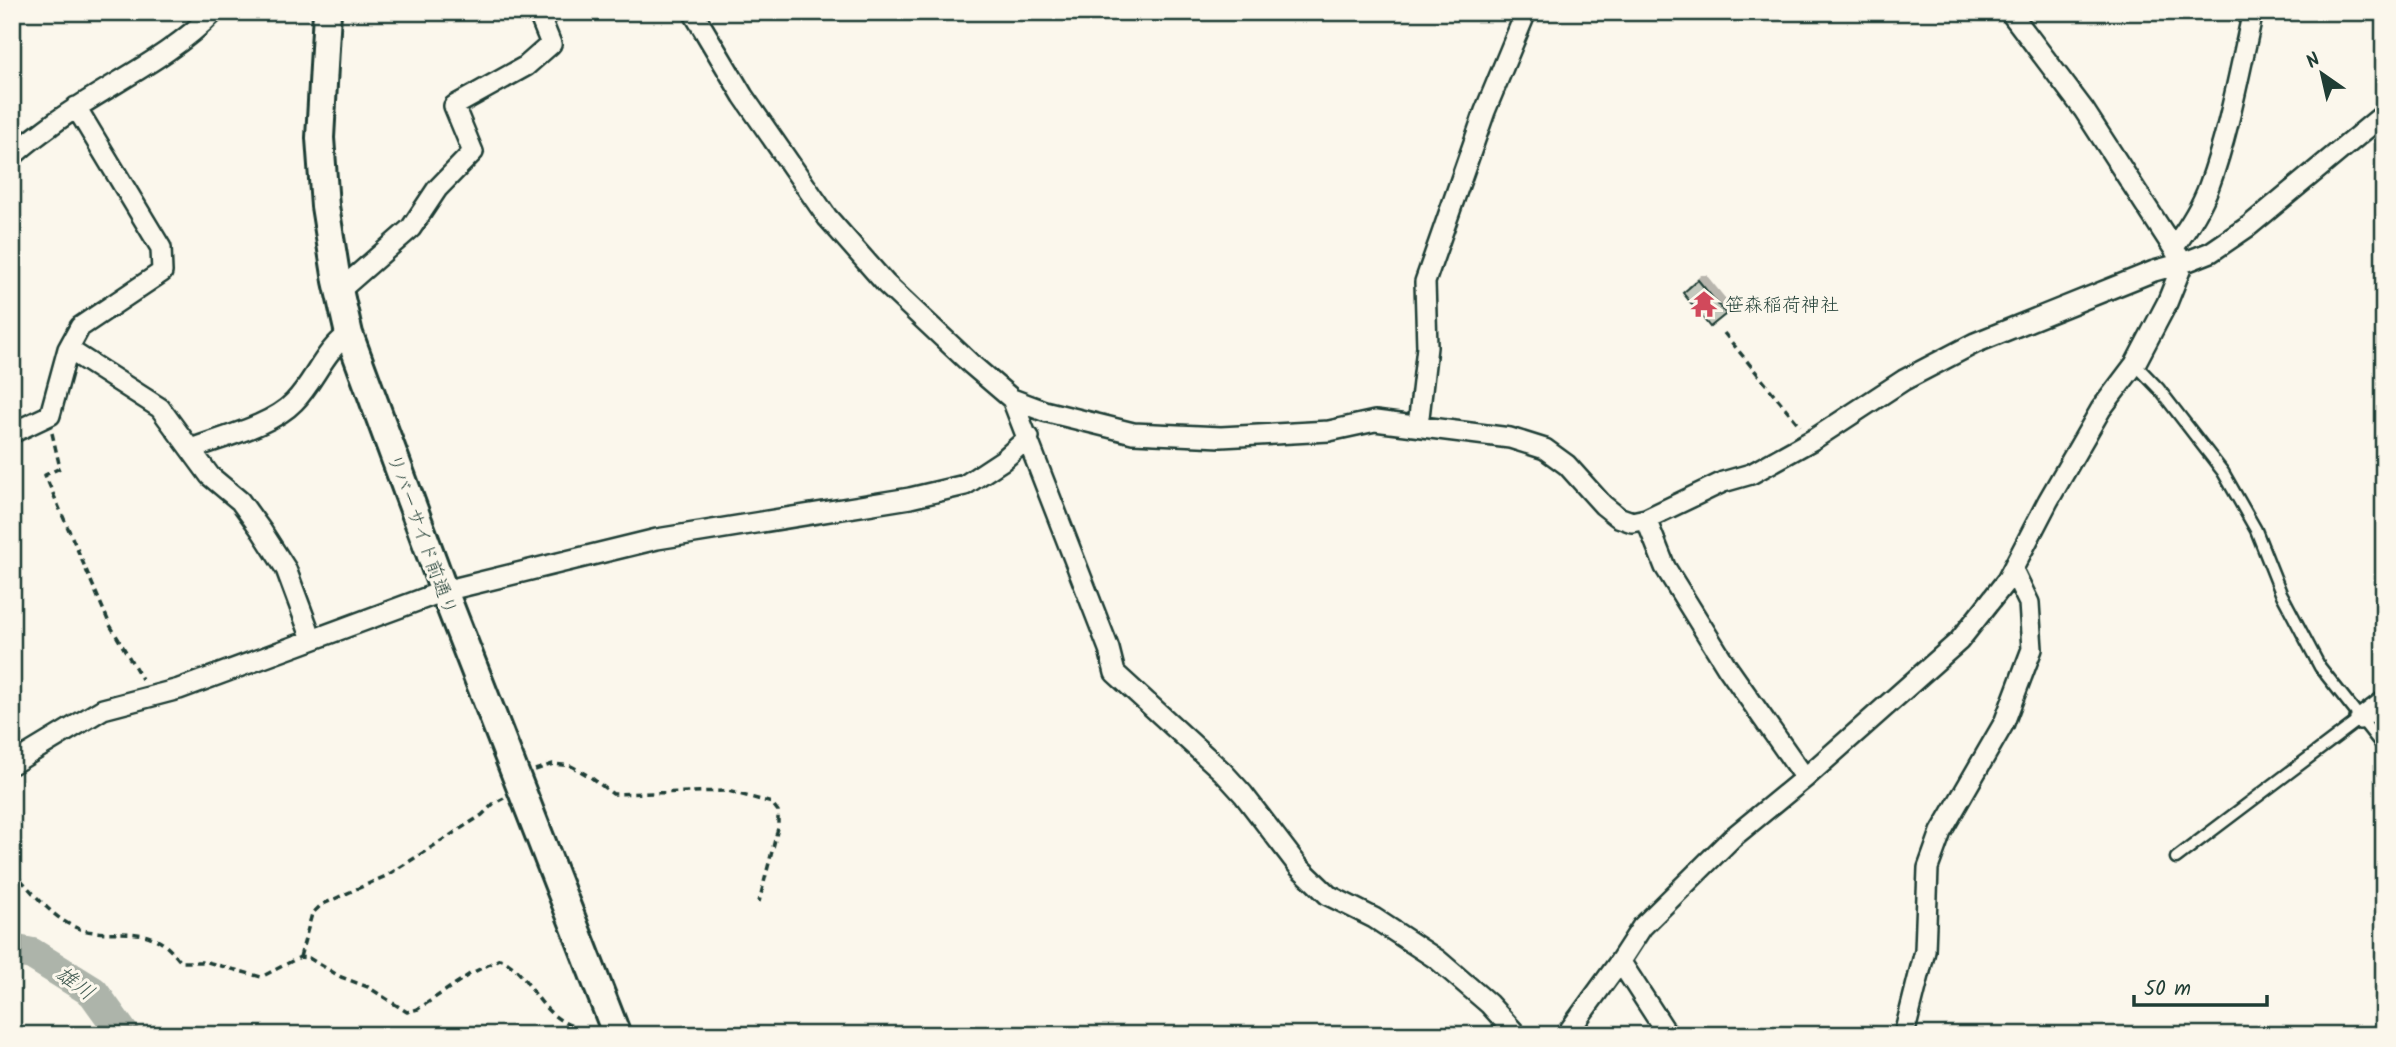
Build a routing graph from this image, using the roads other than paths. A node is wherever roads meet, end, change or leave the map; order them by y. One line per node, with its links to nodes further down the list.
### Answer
1 (214, 12): 8 (street)
2 (327, 12): 12 (street, リバーサイド前通り)
3 (538, 12): 12 (street)
4 (693, 12): 16 (street)
5 (1526, 12): 17 (street)
6 (2010, 12): 11 (street)
7 (2253, 12): 11 (street)
8 (76, 107): 10 (street); 14 (street)
9 (2384, 114): 11 (street)
10 (12, 158)
11 (2179, 255): 15 (street); 21 (street)
12 (339, 292): 13 (street, リバーサイド前通り)
13 (349, 334): 20 (street); 23 (street, リバーサイド前通り)
14 (68, 349): 18 (street); 20 (street)
15 (2136, 364): 22 (street); 26 (lane)
16 (1012, 399): 17 (street); 19 (street)
17 (1418, 426): 21 (street)
18 (12, 433)
19 (1029, 438): 23 (street); 33 (street)
20 (191, 449): 24 (street)
21 (1646, 519): 29 (street)
22 (2013, 570): 29 (street); 36 (street)
23 (444, 591): 24 (street); 32 (street, リバーサイド前通り)
24 (312, 639): 28 (street)
25 (2384, 701): 26 (street)
26 (2360, 719): 27 (lane); 30 (lane)
27 (2384, 748)
28 (12, 764)
29 (1805, 778): 31 (street)
30 (2176, 858)
31 (1620, 961): 34 (street); 35 (street)
32 (617, 1035)
33 (1517, 1035)
34 (1566, 1035)
35 (1668, 1035)
36 (1904, 1035)

